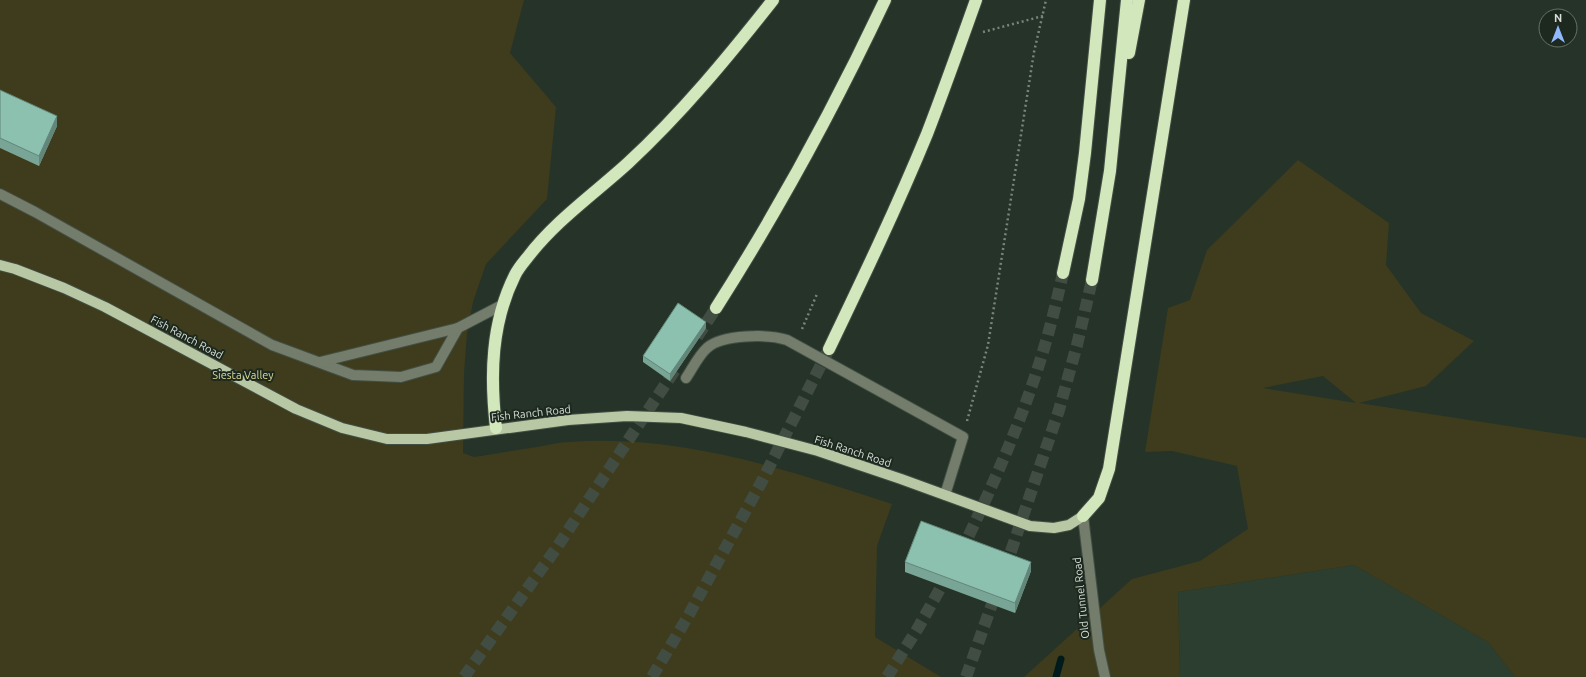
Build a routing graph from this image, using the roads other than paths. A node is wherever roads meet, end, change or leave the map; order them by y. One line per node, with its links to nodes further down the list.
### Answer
1 (772, 0): 13 (highway)
2 (885, 0): 14 (highway)
3 (976, 0): 16 (highway)
4 (1100, 0): 11 (highway)
5 (1127, 0): 8 (highway)
6 (1139, 0): 8 (highway)
7 (1184, 0): 21 (highway)
8 (1113, 144): 12 (highway)
9 (0, 194): 17 (street)
10 (0, 265): 19 (main road, Fish Ranch Road)
11 (1063, 273)
12 (1092, 280)
13 (502, 305): 15 (street); 19 (highway)
14 (716, 308)
15 (458, 328): 17 (street); 17 (street)
16 (829, 349)
17 (320, 362)
18 (686, 378): 20 (street)
19 (496, 428): 20 (main road, Fish Ranch Road)
20 (945, 495): 21 (main road, Fish Ranch Road)
21 (1084, 516): 22 (street, Old Tunnel Road)
22 (1105, 677)

